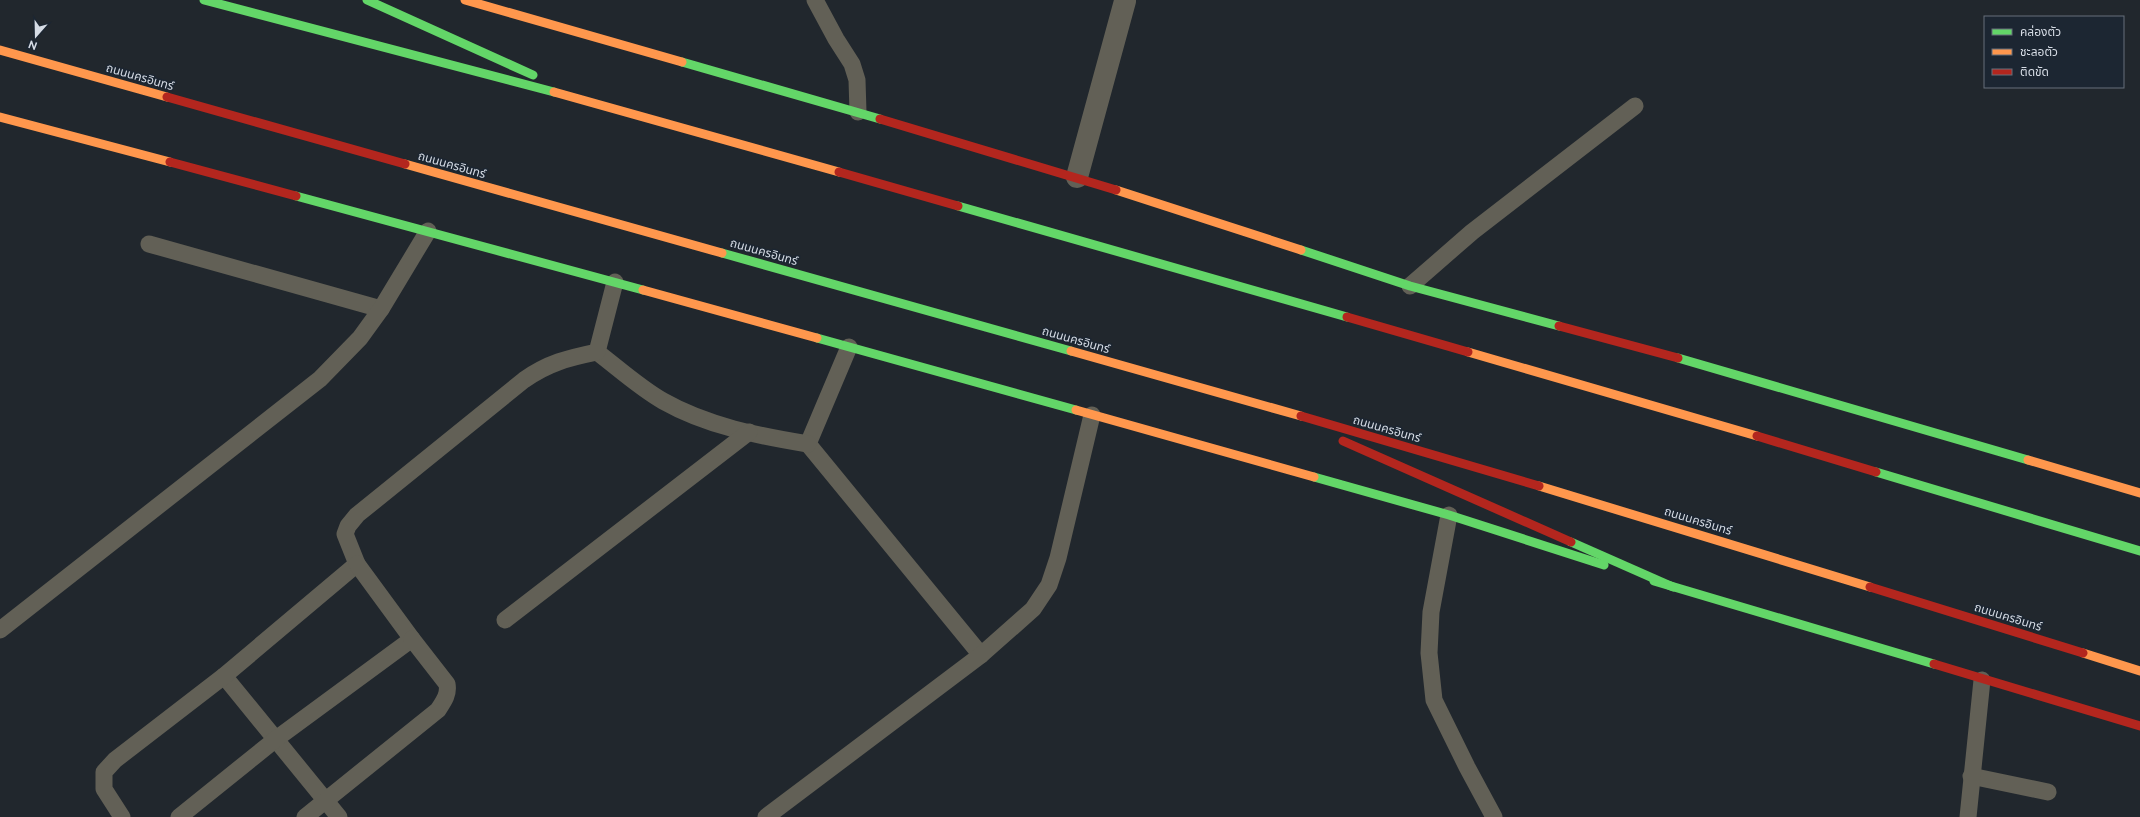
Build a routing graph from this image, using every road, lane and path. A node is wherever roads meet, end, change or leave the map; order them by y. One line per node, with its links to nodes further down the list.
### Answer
1 (204, 0): 7 (main road)
2 (367, 0): 7 (main road)
3 (814, 0): 9 (lane)
4 (474, 1): 9 (main road)
5 (1125, 1): 11 (street)
6 (0, 50): 19 (main road, ถนนนครอินทร์)
7 (589, 101): 25 (main road)
8 (1635, 106): 15 (lane)
9 (858, 112): 11 (main road)
10 (0, 117): 12 (main road)
11 (1077, 177): 15 (main road)
12 (428, 231): 14 (main road); 16 (lane)
13 (149, 244): 16 (lane)
14 (615, 282): 17 (main road); 18 (lane)
15 (1410, 286): 23 (main road)
16 (381, 309): 29 (lane)
17 (849, 346): 20 (main road); 22 (lane)
18 (597, 352): 21 (lane); 26 (lane)
19 (1263, 405): 27 (main road); 32 (main road, ถนนนครอินทร์)
20 (1092, 415): 24 (main road); 31 (lane)
21 (750, 432): 22 (lane); 28 (lane)
22 (808, 444): 31 (lane)
23 (2140, 493)
24 (1449, 515): 27 (main road); 45 (lane)
25 (2140, 551)
26 (357, 564): 30 (lane); 33 (lane)
27 (1673, 587): 34 (main road)
28 (505, 620)
29 (0, 630)
30 (412, 639): 36 (lane); 39 (lane)
31 (981, 655): 44 (lane)
32 (2140, 671)
33 (224, 676): 36 (lane); 40 (lane)
34 (1982, 680): 35 (main road); 37 (lane)
35 (2140, 726)
36 (276, 740): 39 (lane); 41 (lane)
37 (1971, 776): 38 (lane); 46 (lane)
38 (2048, 792)
39 (326, 800): 42 (lane); 43 (lane)
40 (122, 817)
41 (179, 817)
42 (305, 817)
43 (339, 817)
44 (766, 817)
45 (1494, 817)
46 (1968, 817)

